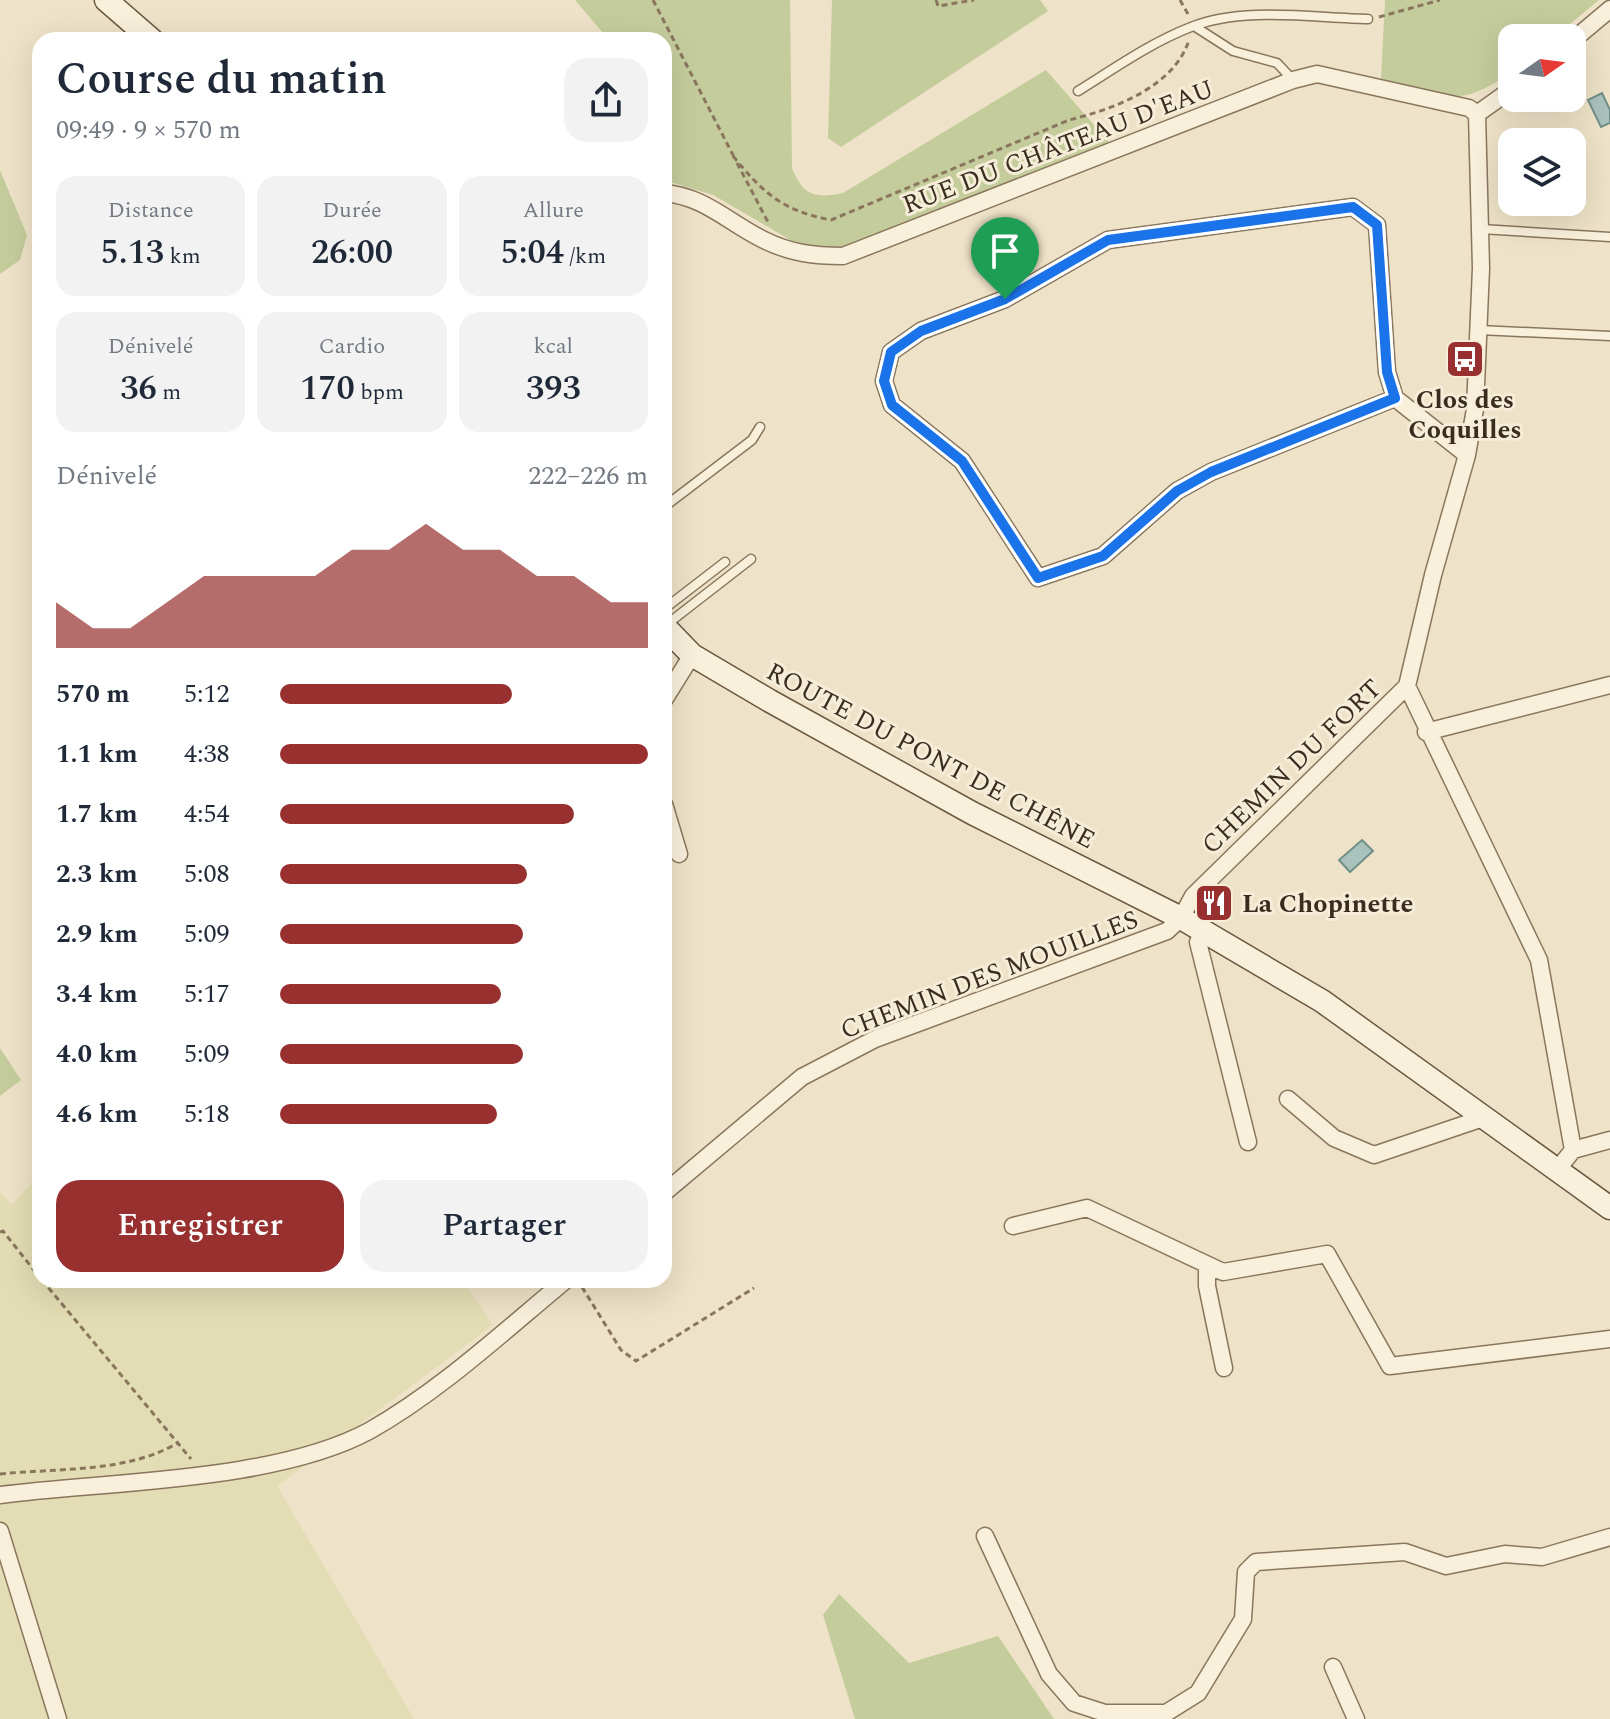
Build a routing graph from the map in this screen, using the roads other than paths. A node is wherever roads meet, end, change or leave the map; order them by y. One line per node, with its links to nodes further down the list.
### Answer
1 (106, 0): 6 (street)
2 (1610, 9): 5 (street)
3 (1368, 19): 4 (lane)
4 (1193, 26): 7 (lane); 8 (lane)
5 (1586, 29)
6 (143, 32)
7 (1293, 80): 10 (street, RUE DU CHÂTEAU D'EAU); 11 (street, RUE DU CHÂTEAU D'EAU)
8 (1078, 91)
9 (1498, 99): 10 (street)
10 (1477, 114): 12 (street, CHEMIN DU FORT)
11 (672, 194)
12 (1481, 229): 13 (lane); 14 (street, CHEMIN DU FORT)
13 (1610, 237)
14 (1479, 330): 15 (lane); 18 (street, CHEMIN DU FORT)
15 (1610, 336)
16 (1395, 398): 16 (street); 18 (street)
17 (760, 427): 19 (lane)
18 (1467, 455): 27 (street, CHEMIN DU FORT)
19 (672, 501)
20 (751, 559): 23 (lane)
21 (725, 562): 22 (lane)
22 (672, 603)
23 (672, 620)
24 (672, 634): 25 (street, ROUTE DU PONT DE CHÊNE)
25 (692, 655): 28 (street); 32 (street, ROUTE DU PONT DE CHÊNE)
26 (1610, 685): 29 (street)
27 (1407, 686): 29 (street); 32 (street, CHEMIN DU FORT)
28 (672, 687)
29 (1426, 732): 38 (street)
30 (672, 831): 31 (street)
31 (679, 854)
32 (1181, 918): 33 (street, ROUTE DU PONT DE CHÊNE); 40 (street, CHEMIN DES MOUILLES)
33 (1203, 931): 35 (street, ROUTE DU PONT DE CHÊNE); 37 (street)
34 (1288, 1099): 35 (street)
35 (1486, 1117): 39 (street, ROUTE DU PONT DE CHÊNE)
36 (1610, 1140): 38 (street)
37 (1248, 1142)
38 (1573, 1150): 39 (street)
39 (1557, 1170): 41 (street, ROUTE DU PONT DE CHÊNE)
40 (672, 1186)
41 (1610, 1208)
42 (1013, 1226): 43 (street)
43 (1207, 1265): 45 (street); 46 (street)
44 (556, 1288): 47 (street)
45 (1610, 1339)
46 (1224, 1368)
47 (0, 1495)
48 (0, 1531): 52 (street)
49 (985, 1536): 50 (street)
50 (1610, 1537)
51 (1333, 1667): 53 (street)
52 (58, 1719)
53 (1356, 1719)

